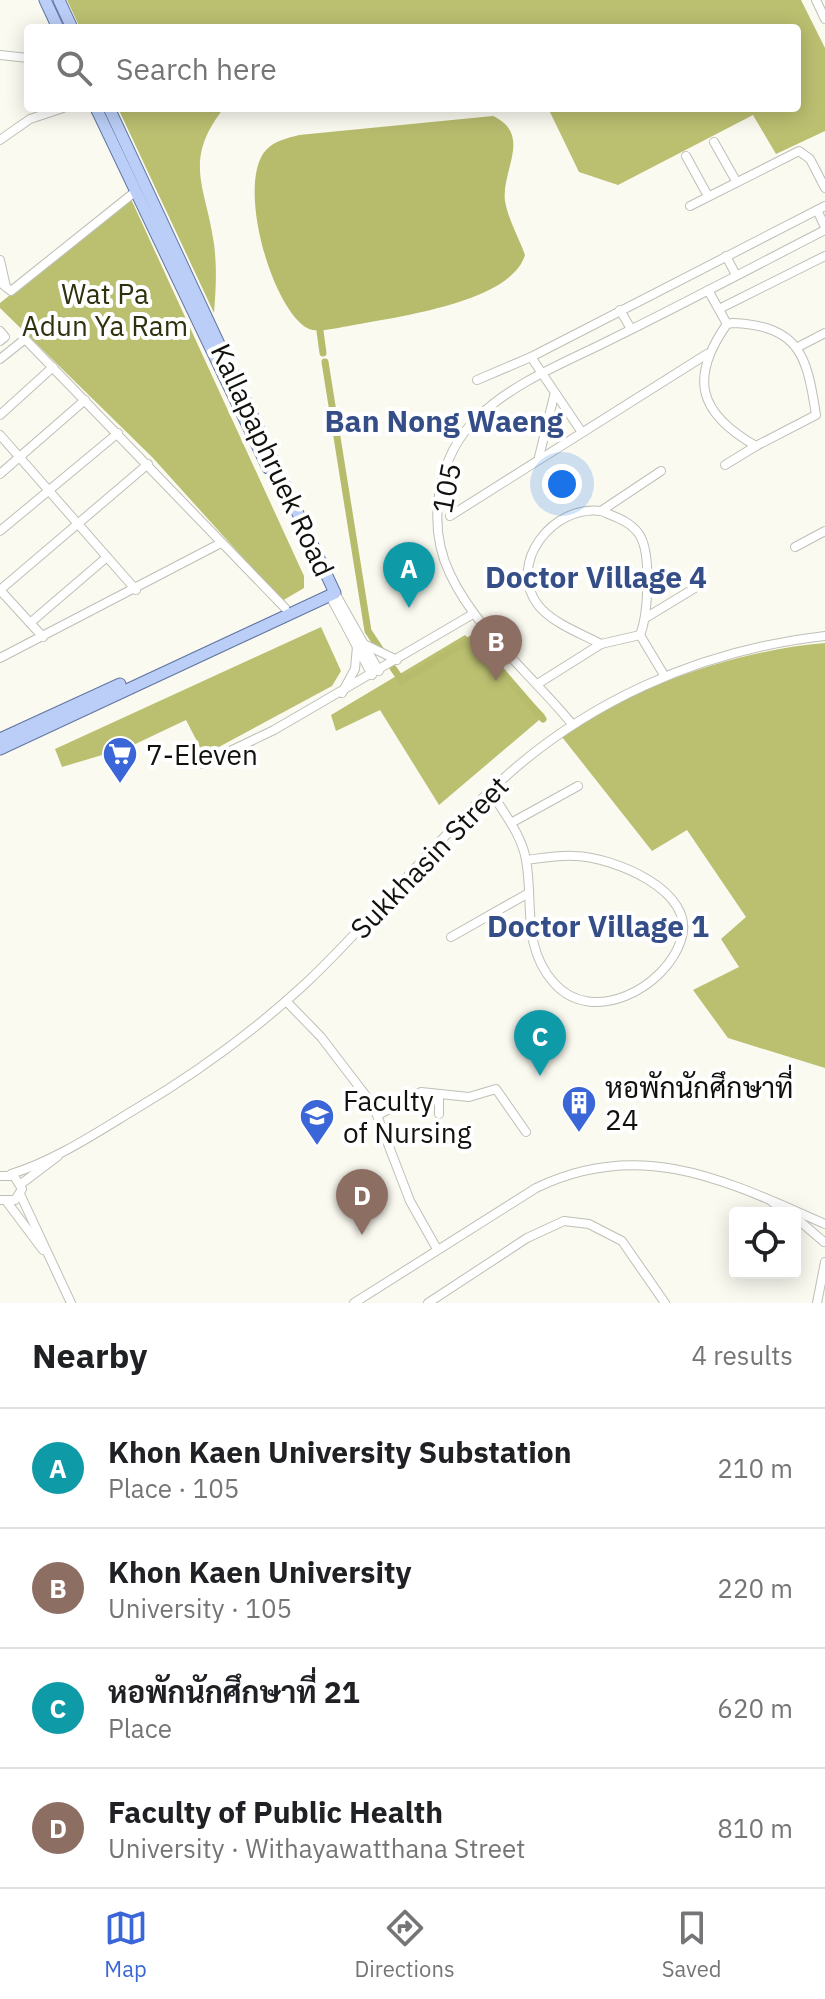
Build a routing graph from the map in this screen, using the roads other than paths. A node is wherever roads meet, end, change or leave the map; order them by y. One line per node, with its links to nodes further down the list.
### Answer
1 (45, 0): 5 (main road)
2 (59, 0): 6 (main road)
3 (816, 0): 4 (street)
4 (825, 19)
5 (56, 24)
6 (70, 24)
7 (0, 55): 8 (street)
8 (24, 58)
9 (51, 112): 12 (street)
10 (98, 112): 17 (main road, Kallapaphruek Road)
11 (111, 112): 25 (main road, Kallapaphruek Road)
12 (0, 140)
13 (714, 142): 15 (street)
14 (686, 156): 18 (street)
15 (736, 181): 16 (street); 18 (street)
16 (825, 188)
17 (136, 191): 25 (main road, Kallapaphruek Road); 27 (street)
18 (708, 196): 19 (street)
19 (690, 206)
20 (821, 208): 21 (street); 22 (street)
21 (825, 229): 26 (street, 105)
22 (726, 256): 26 (street); 30 (street)
23 (825, 256): 29 (street)
24 (0, 260): 27 (street)
25 (179, 271): 69 (main road, Kallapaphruek Road)
26 (736, 275): 28 (street, 105)
27 (3, 285)
28 (708, 290): 29 (street); 32 (street, 105)
29 (721, 308): 31 (street)
30 (620, 310): 32 (street); 38 (street)
31 (727, 324): 36 (street); 37 (street)
32 (631, 329): 41 (street, 105)
33 (0, 331): 35 (street)
34 (825, 333): 36 (street)
35 (0, 341)
36 (798, 347): 45 (street)
37 (707, 354): 47 (street); 50 (street)
38 (531, 357): 41 (street); 42 (street)
39 (0, 359): 40 (street)
40 (53, 367): 44 (street); 46 (street)
41 (541, 375): 43 (street); 71 (street, 105)
42 (477, 380)
43 (554, 396): 47 (street); 52 (street)
44 (85, 400): 48 (street); 51 (street)
45 (820, 414): 50 (street)
46 (0, 415)
47 (581, 431): 52 (street)
48 (118, 433): 53 (street); 57 (street)
49 (0, 435): 51 (street)
50 (756, 446): 54 (street)
51 (21, 457): 56 (street); 57 (street)
52 (539, 457): 59 (street)
53 (148, 464): 60 (street); 63 (street)
54 (725, 465)
55 (661, 471): 58 (street)
56 (0, 474)
57 (49, 490): 60 (street); 61 (street)
58 (601, 511): 72 (street); 78 (street)
59 (450, 516)
60 (78, 523): 65 (street); 67 (street)
61 (0, 531)
62 (825, 531): 64 (street)
63 (221, 543): 68 (street); 70 (street)
64 (795, 547)
65 (107, 557): 68 (street); 73 (street)
66 (703, 583): 72 (street)
67 (0, 590): 73 (street)
68 (136, 590): 76 (street)
69 (331, 592): 70 (main road, Kallapaphruek Road); 77 (street); 87 (main road, Kallapaphruek Road)
70 (285, 608): 86 (main road, Kallapaphruek Road)
71 (473, 614): 80 (street); 83 (street, 105)
72 (647, 617): 74 (street)
73 (30, 623): 76 (street)
74 (640, 635): 78 (street); 82 (street)
75 (825, 636): 82 (street, Sukkhasin Street)
76 (43, 637): 79 (street)
77 (360, 643): 80 (street); 81 (street); 84 (street)
78 (601, 644): 83 (street)
79 (0, 658)
80 (397, 660): 81 (street)
81 (376, 673): 84 (street)
82 (664, 675): 85 (street, Sukkhasin Street)
83 (539, 683): 85 (street, 105)
84 (342, 693): 88 (street)
85 (572, 724): 90 (street, Sukkhasin Street)
86 (0, 739)
87 (0, 749)
88 (203, 764)
89 (578, 786): 91 (street)
90 (490, 790): 91 (street); 95 (street, Sukkhasin Street)
91 (511, 823): 92 (street)
92 (526, 860): 93 (street); 93 (street)
93 (527, 894): 94 (street)
94 (451, 937)
95 (286, 1001): 98 (street); 100 (street, Sukkhasin Street)
96 (439, 1094): 97 (street); 98 (street); 99 (street)
97 (439, 1114)
98 (378, 1115): 110 (street)
99 (526, 1132)
100 (68, 1148): 101 (street); 103 (street)
101 (11, 1174): 102 (street); 103 (street)
102 (0, 1176)
103 (21, 1189): 105 (street); 111 (street)
104 (769, 1199): 106 (street); 108 (street); 110 (street)
105 (4, 1201): 111 (street)
106 (780, 1207)
107 (801, 1222): 109 (street)
108 (825, 1224)
109 (824, 1243): 112 (street)
110 (437, 1249): 115 (street)
111 (48, 1257): 114 (street)
112 (825, 1261): 118 (street)
113 (825, 1293): 118 (street)
114 (71, 1303)
115 (354, 1303)
116 (428, 1303): 117 (street)
117 (665, 1303)
118 (818, 1303)

